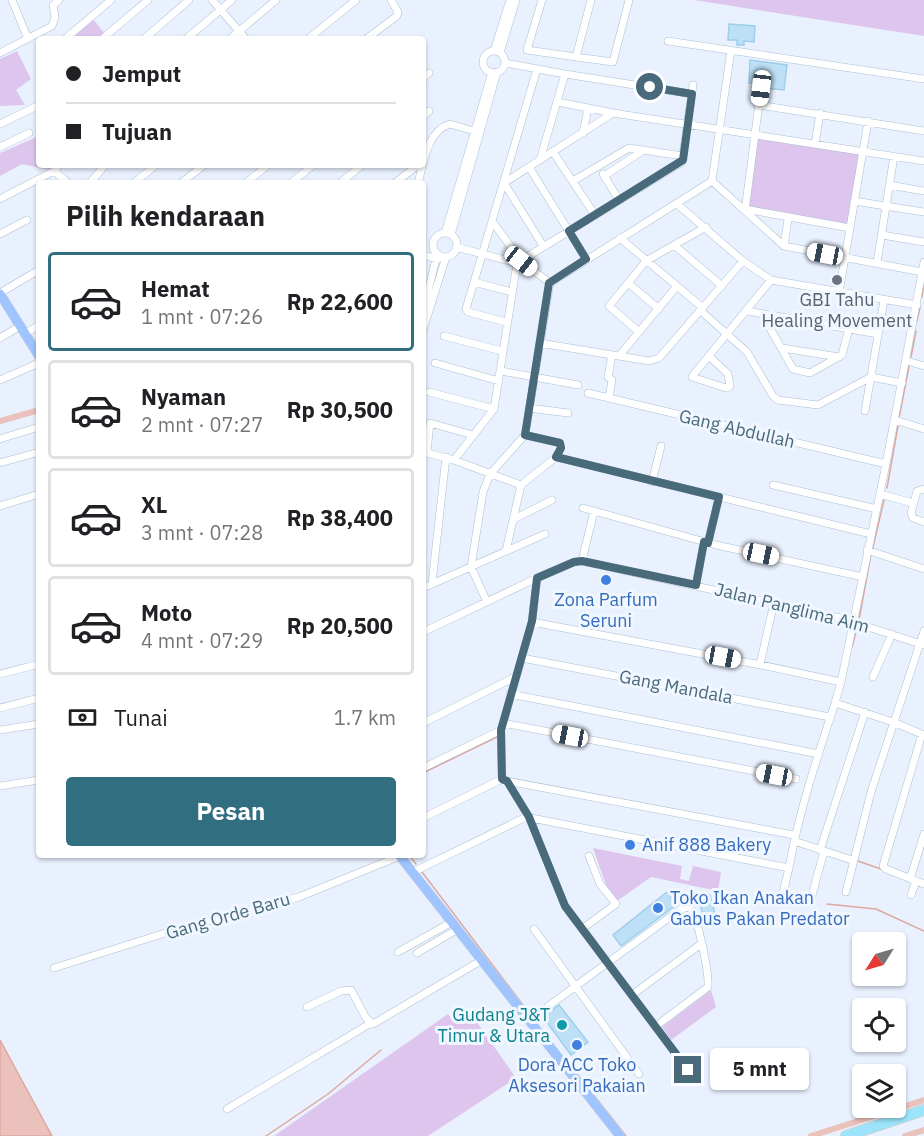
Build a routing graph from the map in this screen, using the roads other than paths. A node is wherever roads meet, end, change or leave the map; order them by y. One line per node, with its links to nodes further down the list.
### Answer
1 (12, 0): 26 (street)
2 (111, 0): 18 (street)
3 (148, 0): 19 (street)
4 (189, 0): 20 (street)
5 (212, 0): 16 (street)
6 (232, 0): 16 (street)
7 (276, 0): 17 (street)
8 (356, 0): 24 (street)
9 (391, 0): 25 (street)
10 (510, 0): 29 (street)
11 (516, 0): 29 (street)
12 (542, 0): 31 (street)
13 (591, 0): 31 (street)
14 (629, 0): 31 (street)
15 (53, 2): 26 (street)
16 (220, 10): 17 (street); 21 (street)
17 (239, 31): 22 (street); 23 (street)
18 (69, 36)
19 (106, 36)
20 (147, 36)
21 (190, 36)
22 (233, 36)
23 (243, 36)
24 (312, 36)
25 (370, 36)
26 (28, 39): 30 (street)
27 (668, 41): 28 (street)
28 (731, 50): 36 (street); 49 (street)
29 (497, 52): 32 (street); 34 (street)
30 (0, 53)
31 (576, 57)
32 (505, 63): 33 (street); 34 (street)
33 (537, 69): 35 (street); 86 (street)
34 (494, 72): 50 (street); 104 (street)
35 (565, 74): 39 (street); 40 (street)
36 (924, 79)
37 (693, 85): 39 (street)
38 (761, 88): 41 (street)
39 (692, 94): 47 (street)
40 (558, 102): 43 (street); 63 (street)
41 (759, 105): 45 (street); 54 (street)
42 (36, 106): 48 (street)
43 (588, 108): 44 (street); 53 (street)
44 (613, 113): 47 (street); 53 (street)
45 (820, 113): 46 (street); 55 (street)
46 (868, 121): 51 (street); 59 (street)
47 (687, 123): 49 (street); 61 (street)
48 (0, 124)
49 (720, 129): 54 (street); 85 (street)
50 (474, 131): 60 (street); 104 (street)
51 (924, 131)
52 (29, 133): 56 (street)
53 (583, 133): 58 (street)
54 (756, 135): 55 (street); 94 (street)
55 (815, 144): 59 (street)
56 (0, 147)
57 (644, 150): 61 (street); 66 (street); 75 (street)
58 (553, 152): 63 (street); 84 (street)
59 (862, 152): 62 (street); 91 (street)
60 (426, 154)
61 (683, 156): 90 (street)
62 (894, 156): 64 (street); 87 (street)
63 (540, 160): 65 (street)
64 (924, 161)
65 (529, 167): 86 (street); 102 (street)
66 (598, 167): 75 (street); 84 (street)
67 (56, 168): 76 (street); 89 (street)
68 (102, 168): 77 (street)
69 (152, 168): 78 (street)
70 (200, 168): 79 (street)
71 (264, 168): 80 (street)
72 (303, 168): 81 (street)
73 (358, 168): 82 (street)
74 (414, 168): 83 (street)
75 (604, 176): 90 (street)
76 (66, 180)
77 (92, 180)
78 (138, 180)
79 (185, 180)
80 (250, 180)
81 (293, 180)
82 (344, 180)
83 (399, 180)
84 (573, 181): 96 (street)
85 (712, 181): 92 (street); 94 (street)
86 (504, 183): 99 (street); 111 (street)
87 (889, 185): 88 (street); 93 (street)
88 (924, 190)
89 (0, 199)
90 (619, 200): 96 (street)
91 (854, 201): 93 (street); 101 (street)
92 (677, 204): 100 (street); 106 (street)
93 (886, 206): 95 (street); 105 (street)
94 (745, 210): 97 (street); 109 (street)
95 (924, 212)
96 (595, 215): 102 (street)
97 (791, 218): 101 (street); 109 (street)
98 (27, 220): 103 (street)
99 (492, 221): 112 (street); 120 (street)
100 (706, 227): 108 (street); 119 (street)
101 (850, 228): 116 (street)
102 (569, 231): 111 (street); 117 (street)
103 (0, 234)
104 (448, 234): 110 (street); 114 (street)
105 (882, 235): 107 (street); 122 (street)
106 (620, 238): 117 (street); 118 (street)
107 (924, 242)
108 (674, 245): 118 (street); 130 (street)
109 (784, 246): 116 (street)
110 (456, 247): 112 (street); 115 (street)
111 (544, 247): 120 (street)
112 (482, 254): 120 (street); 126 (street)
113 (426, 255): 114 (street)
114 (438, 257): 115 (street); 134 (street)
115 (446, 257): 141 (street)
116 (846, 258): 122 (street); 133 (street)
117 (586, 259): 127 (street)
118 (646, 261): 128 (street); 129 (street)
119 (743, 261): 125 (street); 130 (street)
120 (519, 262): 127 (street); 131 (street)
121 (924, 262): 124 (street)
122 (877, 263): 124 (street)
123 (36, 272): 132 (street)
124 (922, 272): 136 (street)
125 (771, 280): 133 (street); 139 (street)
126 (474, 282): 131 (street); 142 (street)
127 (549, 283): 153 (street)
128 (628, 283): 137 (street); 148 (street)
129 (677, 286): 137 (street); 138 (street)
130 (722, 286): 138 (street)
131 (511, 292): 142 (street)
132 (0, 293): 147 (main road)
133 (839, 293): 135 (street)
134 (426, 300)
135 (884, 300): 136 (street); 150 (street)
136 (919, 302): 144 (street)
137 (659, 309): 148 (street)
138 (702, 309): 149 (street); 157 (street)
139 (747, 311): 140 (street); 149 (street)
140 (762, 314): 146 (street); 154 (street)
141 (426, 320)
142 (506, 322): 156 (street)
143 (36, 326): 147 (street)
144 (914, 326): 145 (street); 160 (street)
145 (924, 327)
146 (849, 328): 150 (street); 159 (street)
147 (22, 330): 152 (street); 155 (main road)
148 (639, 332): 157 (street)
149 (727, 333): 158 (street); 166 (street)
150 (878, 334): 166 (street)
151 (444, 336): 156 (street)
152 (0, 338)
153 (540, 343): 157 (street); 165 (street)
154 (782, 348): 159 (street); 159 (street)
155 (36, 351)
156 (502, 351): 164 (street)
157 (615, 356): 173 (street)
158 (709, 356): 158 (street)
159 (839, 357)
160 (907, 361): 163 (street); 169 (street)
161 (435, 363): 168 (street)
162 (36, 364): 167 (street)
163 (924, 366)
164 (501, 371): 165 (street); 168 (street)
165 (533, 377): 170 (street); 174 (street)
166 (871, 377): 169 (street); 176 (street)
167 (0, 380)
168 (499, 381): 175 (street)
169 (902, 384): 178 (street)
170 (578, 385)
171 (429, 392): 175 (street)
172 (588, 393): 173 (street, Gang Abdullah)
173 (609, 398): 191 (street, Gang Abdullah)
174 (529, 408): 177 (street); 182 (street)
175 (494, 409): 181 (street)
176 (865, 411)
177 (568, 413)
178 (895, 420): 180 (street); 191 (street)
179 (36, 428): 183 (street)
180 (924, 429)
181 (473, 435): 184 (street); 189 (street)
182 (525, 435): 188 (street); 192 (street)
183 (0, 439)
184 (426, 445)
185 (662, 446): 193 (street)
186 (426, 451): 189 (street)
187 (36, 453): 190 (street)
188 (556, 457): 193 (street); 194 (street)
189 (450, 458): 192 (street); 218 (street)
190 (0, 463)
191 (886, 464): 197 (street)
192 (490, 474): 194 (street); 214 (street)
193 (652, 482): 199 (street)
194 (521, 485): 206 (street)
195 (773, 485): 204 (street)
196 (924, 489): 201 (street)
197 (880, 494): 201 (street); 204 (street)
198 (36, 495): 202 (street)
199 (719, 497): 209 (street); 210 (street)
200 (552, 500): 206 (street)
201 (913, 503): 207 (street)
202 (0, 506)
203 (583, 508): 205 (street)
204 (877, 509): 209 (street)
205 (594, 511): 210 (street); 213 (street)
206 (514, 519): 212 (street)
207 (924, 522)
208 (545, 534): 212 (street)
209 (872, 534): 211 (street)
210 (706, 542): 216 (street); 219 (street)
211 (867, 550): 215 (street); 216 (street)
212 (506, 551): 214 (street)
213 (582, 561): 217 (street); 219 (street, Jalan Panglima Aim)
214 (471, 567): 218 (street); 221 (street)
215 (924, 569)
216 (863, 577): 224 (street)
217 (537, 578): 221 (street); 223 (street)
218 (432, 583): 220 (street)
219 (696, 585): 222 (street, Jalan Panglima Aim)
220 (426, 586)
221 (486, 602): 225 (street)
222 (774, 603): 224 (street, Jalan Panglima Aim); 230 (street)
223 (532, 621): 229 (street); 230 (street)
224 (853, 621): 227 (street, Jalan Panglima Aim); 235 (street)
225 (426, 631)
226 (924, 631): 228 (street)
227 (892, 634): 228 (street, Jalan Panglima Aim); 234 (street)
228 (922, 644): 243 (street)
229 (522, 658): 233 (street); 241 (street, Gang Mandala)
230 (760, 664): 235 (street)
231 (36, 665): 232 (street)
232 (0, 674)
233 (515, 677): 236 (street); 242 (street)
234 (873, 677)
235 (841, 682): 238 (street)
236 (510, 694): 245 (street); 248 (street)
237 (36, 699): 239 (street)
238 (835, 703): 240 (street); 241 (street)
239 (0, 708)
240 (866, 712): 243 (street); 258 (street)
241 (830, 717): 248 (street)
242 (426, 722)
243 (893, 722): 247 (street); 262 (street)
244 (36, 724): 246 (street)
245 (502, 727): 249 (street); 250 (street); 252 (street)
246 (0, 730)
247 (923, 734): 265 (street)
248 (819, 754): 257 (street)
249 (426, 766)
250 (796, 779)
251 (36, 780): 253 (street)
252 (504, 780): 254 (street); 255 (street); 257 (street)
253 (0, 786)
254 (426, 817)
255 (529, 817): 263 (street); 264 (street); 272 (street)
256 (924, 834): 265 (street)
257 (794, 838): 258 (street); 263 (street)
258 (822, 850): 262 (street); 269 (street)
259 (589, 856): 272 (street)
260 (392, 858): 278 (street, Gang Orde Baru)
261 (401, 858): 264 (main road)
262 (852, 860): 266 (street)
263 (789, 868): 267 (street)
264 (413, 872): 270 (main road)
265 (917, 881): 268 (street)
266 (846, 892)
267 (783, 893)
268 (911, 895)
269 (811, 899)
270 (455, 925): 274 (street); 275 (street); 276 (main road)
271 (534, 929): 279 (street)
272 (582, 929): 277 (street)
273 (701, 944): 277 (street); 280 (street); 284 (street)
274 (398, 952)
275 (417, 953)
276 (482, 960): 282 (main road); 283 (street)
277 (608, 963): 279 (street); 280 (street)
278 (54, 968)
279 (575, 986): 282 (street); 286 (street)
280 (632, 995): 284 (street)
281 (306, 1007): 283 (street)
282 (528, 1021): 290 (main road)
283 (371, 1023): 287 (street)
284 (656, 1026): 285 (street)
285 (688, 1070)
286 (639, 1074)
287 (228, 1109)
288 (924, 1110): 291 (highway)
289 (924, 1116): 292 (highway)
290 (620, 1136)
291 (846, 1136)
292 (867, 1136)

